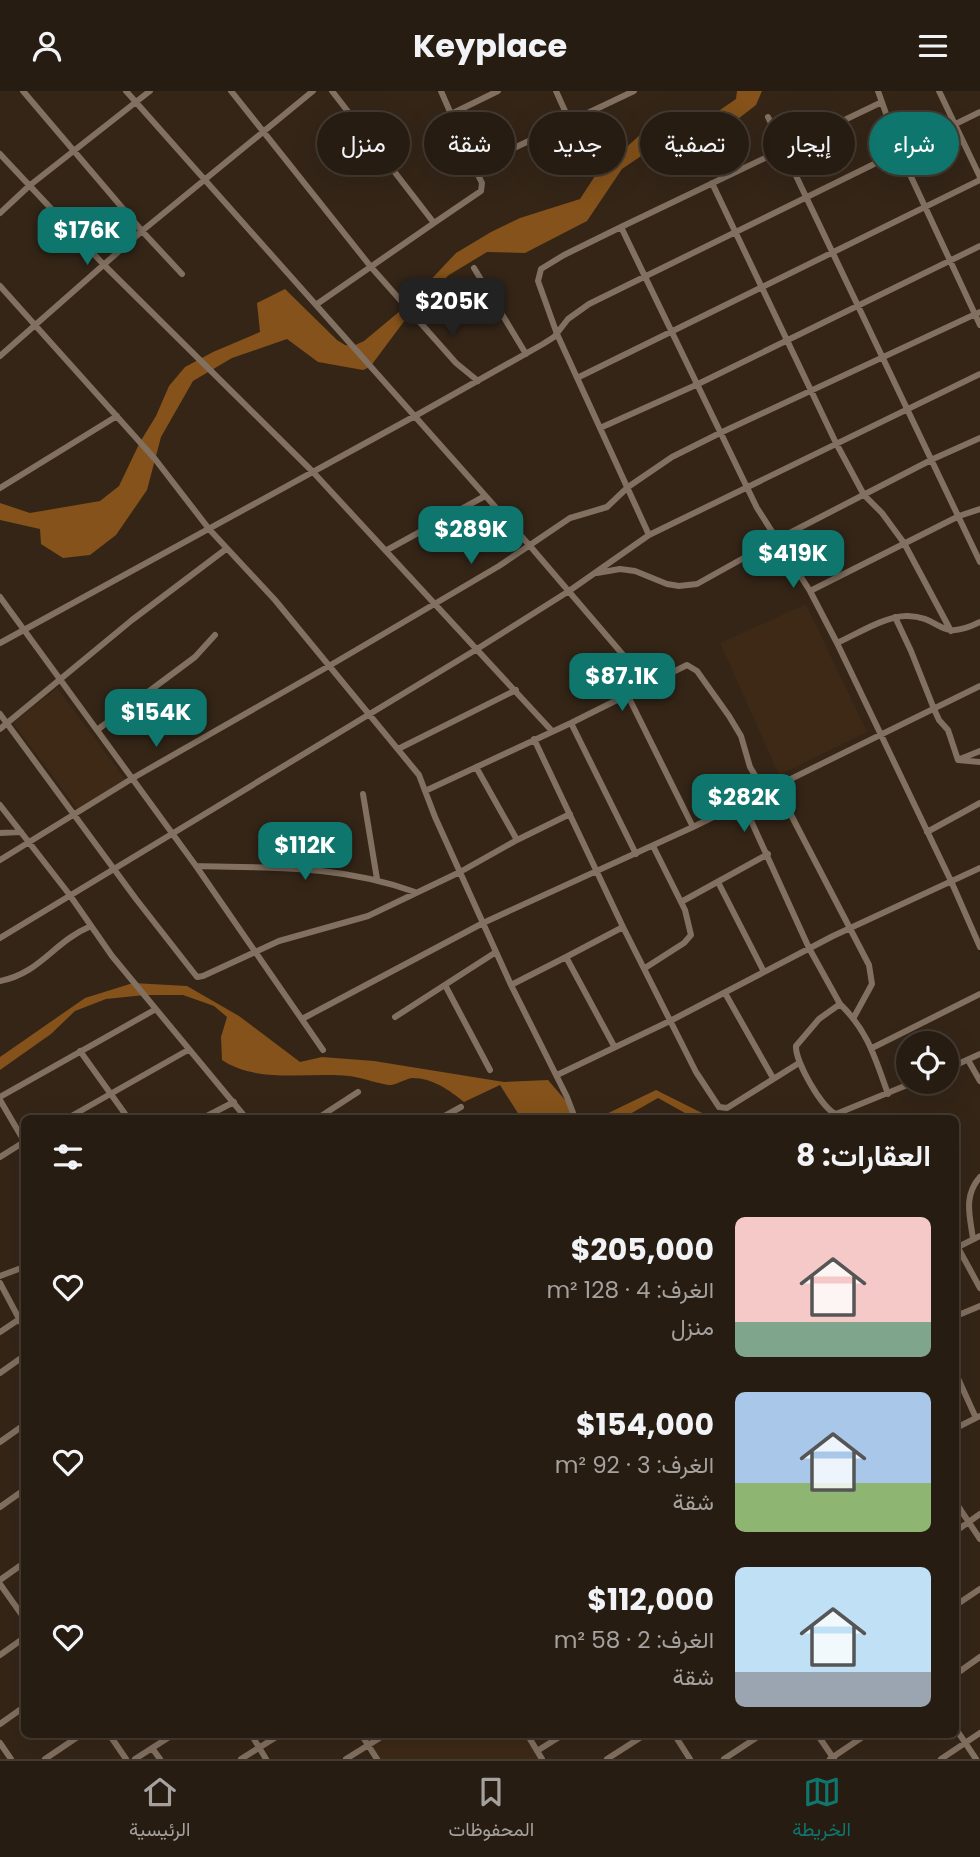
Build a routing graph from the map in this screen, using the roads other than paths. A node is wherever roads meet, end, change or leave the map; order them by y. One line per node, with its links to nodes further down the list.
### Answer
1 (23, 91): 25 (street)
2 (126, 91): 14 (street)
3 (150, 91): 14 (street)
4 (231, 91): 23 (street)
5 (313, 91): 23 (street)
6 (332, 91): 39 (street)
7 (441, 91): 15 (street)
8 (498, 91): 16 (street)
9 (556, 91): 17 (street)
10 (634, 91): 18 (street)
11 (887, 91): 13 (street)
12 (939, 91): 20 (street)
13 (880, 96): 19 (street)
14 (136, 102): 25 (street); 33 (street)
15 (450, 112)
16 (455, 112)
17 (565, 112)
18 (591, 112)
19 (851, 112)
20 (950, 112)
21 (980, 112): 22 (street)
22 (959, 123)
23 (264, 131): 33 (street); 47 (street)
24 (959, 132): 32 (street)
25 (74, 151): 35 (street); 41 (street)
26 (0, 154): 35 (street)
27 (763, 159): 34 (street)
28 (869, 168): 36 (street)
29 (478, 175): 39 (street)
30 (796, 175): 36 (street)
31 (910, 175): 37 (street)
32 (980, 179): 37 (street)
33 (204, 181): 41 (street); 53 (street)
34 (712, 183): 40 (street); 42 (street)
35 (29, 187): 38 (street); 46 (street)
36 (807, 198): 42 (street); 44 (street)
37 (925, 209): 44 (street); 45 (street)
38 (0, 213)
39 (433, 223): 47 (street)
40 (621, 227): 50 (street); 59 (street)
41 (142, 231): 46 (street); 49 (street)
42 (735, 232): 50 (street); 52 (street)
43 (980, 246): 45 (street)
44 (832, 251): 52 (street); 54 (street)
45 (949, 260): 54 (street); 55 (street)
46 (105, 266): 57 (street); 77 (street)
47 (372, 267): 53 (street); 66 (street)
48 (474, 268): 61 (street)
49 (182, 274)
50 (645, 276): 58 (street); 59 (street)
51 (0, 286): 57 (street)
52 (762, 287): 58 (street); 60 (street)
53 (317, 304): 70 (street)
54 (858, 306): 60 (street); 63 (street)
55 (978, 313): 56 (street); 63 (street)
56 (980, 325)
57 (35, 326): 62 (street); 71 (street)
58 (671, 331): 65 (street); 67 (street)
59 (557, 334): 61 (street); 65 (street)
60 (788, 340): 67 (street); 68 (street)
61 (526, 354): 66 (street)
62 (0, 356)
63 (883, 356): 68 (street); 69 (street)
64 (980, 374): 69 (street)
65 (577, 378): 72 (street)
66 (478, 381): 70 (street)
67 (696, 385): 72 (street); 73 (street)
68 (811, 390): 73 (street); 75 (street)
69 (907, 410): 75 (street); 76 (street)
70 (415, 416): 77 (street); 82 (street)
71 (117, 417): 80 (street); 85 (street)
72 (600, 428): 79 (street)
73 (720, 433): 78 (street); 79 (street)
74 (980, 438): 76 (street)
75 (836, 443): 78 (street); 81 (street)
76 (933, 459): 81 (street); 84 (street)
77 (313, 472): 85 (street); 91 (street)
78 (746, 486): 86 (street); 87 (street)
79 (628, 487): 86 (street); 89 (street)
80 (0, 488)
81 (864, 495): 87 (street); 88 (street)
82 (485, 496): 89 (street); 91 (street)
83 (980, 509): 84 (street)
84 (959, 516): 88 (street); 92 (street)
85 (209, 529): 90 (street); 100 (street)
86 (649, 535): 93 (street)
87 (776, 540): 93 (street); 95 (street)
88 (904, 543): 95 (street); 101 (street)
89 (530, 546): 94 (street); 97 (street)
90 (226, 549): 106 (street); 107 (street)
91 (387, 550): 97 (street)
92 (980, 562)
93 (595, 573): 94 (street)
94 (569, 591): 105 (street); 108 (street)
95 (810, 591): 104 (street)
96 (0, 597): 100 (street)
97 (435, 603): 105 (street); 106 (street)
98 (895, 617): 101 (street); 104 (street); 112 (street)
99 (980, 622): 101 (street)
100 (24, 630): 103 (street); 107 (street)
101 (951, 631)
102 (215, 635): 118 (street)
103 (0, 643)
104 (837, 643): 120 (street)
105 (477, 649): 110 (street); 114 (street)
106 (329, 666): 114 (street); 127 (street)
107 (61, 680): 115 (street); 118 (street)
108 (648, 684): 111 (street); 130 (street)
109 (980, 686): 112 (street)
110 (516, 690): 119 (street); 122 (street)
111 (628, 696): 116 (street); 137 (street)
112 (933, 709): 120 (street); 124 (street)
113 (0, 714): 115 (street)
114 (370, 715): 122 (street); 141 (street)
115 (7, 723): 117 (street); 135 (street)
116 (571, 723): 119 (street); 145 (street)
117 (0, 729)
118 (97, 730): 127 (street)
119 (552, 731): 121 (street)
120 (881, 735): 128 (street); 139 (street)
121 (534, 739): 126 (street); 136 (street)
122 (398, 749): 129 (street)
123 (980, 751): 124 (street)
124 (958, 760): 125 (street)
125 (980, 762)
126 (476, 767): 129 (street); 142 (street)
127 (133, 778): 135 (street); 141 (street)
128 (776, 786): 130 (street); 162 (street)
129 (425, 792): 151 (street)
130 (765, 792): 132 (street)
131 (363, 794): 153 (street)
132 (743, 803): 137 (street); 146 (street)
133 (980, 803): 139 (street)
134 (0, 805): 138 (street)
135 (75, 814): 143 (street); 149 (street)
136 (570, 814): 142 (street); 152 (street)
137 (693, 827): 144 (street)
138 (21, 832): 140 (street); 143 (street)
139 (927, 832): 154 (street)
140 (0, 833)
141 (172, 834): 148 (street); 149 (street)
142 (517, 840): 151 (street)
143 (30, 842): 147 (street); 157 (street)
144 (653, 846): 145 (street); 158 (street)
145 (636, 854): 152 (street)
146 (768, 854): 155 (street); 165 (street)
147 (0, 860)
148 (196, 866): 153 (street); 166 (street)
149 (115, 868): 157 (street); 166 (street)
150 (980, 868): 154 (street)
151 (460, 872): 156 (street); 159 (street)
152 (598, 872): 159 (street); 161 (street)
153 (377, 879): 156 (street)
154 (951, 881): 162 (street); 164 (street)
155 (718, 882): 158 (street); 170 (street)
156 (415, 892): 166 (street)
157 (69, 894): 160 (street); 163 (street)
158 (681, 902): 169 (street)
159 (483, 923): 167 (street); 180 (street)
160 (91, 926): 171 (street); 177 (street)
161 (623, 927): 168 (street); 169 (street)
162 (850, 928): 165 (street); 179 (street)
163 (0, 938)
164 (979, 943)
165 (809, 948): 170 (street); 176 (street)
166 (254, 951): 180 (street)
167 (496, 952): 172 (street); 173 (street)
168 (566, 957): 173 (street); 182 (street)
169 (645, 968): 181 (street)
170 (764, 972): 174 (street)
171 (0, 981)
172 (445, 985): 178 (street); 191 (street)
173 (511, 985): 192 (street)
174 (725, 993): 181 (street); 193 (street)
175 (980, 994): 183 (street)
176 (840, 1004): 179 (street); 189 (street)
177 (156, 1009): 184 (street); 186 (street)
178 (395, 1017)
179 (854, 1017): 183 (street)
180 (302, 1019): 185 (street)
181 (672, 1020): 182 (street); 193 (street)
182 (614, 1046): 192 (street)
183 (872, 1048): 197 (street)
184 (188, 1050): 198 (street); 200 (street)
185 (324, 1050)
186 (80, 1051): 198 (street); 199 (street)
187 (980, 1054): 188 (street)
188 (968, 1060): 190 (street); 194 (street)
189 (799, 1063): 193 (street); 197 (street)
190 (959, 1064)
191 (489, 1070)
192 (557, 1075): 208 (street)
193 (774, 1078)
194 (980, 1081)
195 (896, 1090): 197 (street)
196 (358, 1092): 206 (street)
197 (888, 1094)
198 (109, 1095): 202 (street); 203 (street)
199 (0, 1099): 209 (street)
200 (234, 1103): 204 (street); 205 (street)
201 (461, 1107): 207 (street)
202 (73, 1115)
203 (126, 1115)
204 (209, 1115)
205 (244, 1115)
206 (323, 1115)
207 (446, 1115)
208 (574, 1115)
209 (21, 1136)
210 (21, 1143): 211 (street)
211 (0, 1157)
212 (980, 1177): 213 (street)
213 (976, 1238): 214 (street)
214 (959, 1245)
215 (959, 1251): 219 (street)
216 (21, 1268): 217 (street)
217 (0, 1276)
218 (0, 1283): 221 (street)
219 (980, 1288)
220 (980, 1306): 222 (street)
221 (21, 1315)
222 (959, 1315)
223 (21, 1318): 224 (street)
224 (0, 1332)
225 (21, 1358): 226 (street)
226 (0, 1373)
227 (959, 1380): 228 (street)
228 (978, 1417): 229 (street)
229 (959, 1426)
230 (21, 1427): 231 (street)
231 (0, 1441)
232 (21, 1492): 233 (street)
233 (0, 1507)
234 (959, 1507): 236 (street)
235 (980, 1514): 236 (street)
236 (969, 1522): 237 (street); 238 (street)
237 (959, 1529)
238 (980, 1539)
239 (21, 1565): 240 (street)
240 (0, 1582): 243 (street)
241 (980, 1590): 242 (street)
242 (959, 1603)
243 (21, 1614)
244 (21, 1640): 245 (street)
245 (0, 1655)
246 (980, 1657): 247 (street)
247 (959, 1672)
248 (21, 1709): 249 (street)
249 (0, 1724)
250 (980, 1733): 267 (street)
251 (959, 1734): 267 (street)
252 (76, 1738): 274 (street)
253 (112, 1738): 275 (street)
254 (168, 1738): 269 (street)
255 (253, 1738): 270 (street)
256 (275, 1738): 270 (street)
257 (364, 1738): 268 (street)
258 (379, 1738): 268 (street)
259 (529, 1738): 271 (street)
260 (558, 1738): 271 (street)
261 (640, 1738): 283 (street)
262 (677, 1738): 284 (street)
263 (756, 1738): 285 (street)
264 (820, 1738): 272 (street)
265 (861, 1738): 272 (street)
266 (0, 1743): 273 (street)
267 (965, 1743): 286 (street); 287 (street)
268 (368, 1745): 280 (street); 281 (street)
269 (152, 1748): 276 (street); 277 (street)
270 (259, 1748): 278 (street); 279 (street)
271 (537, 1751): 282 (street)
272 (832, 1758)
273 (11, 1759)
274 (46, 1759)
275 (126, 1759)
276 (135, 1759)
277 (160, 1759)
278 (242, 1759)
279 (266, 1759)
280 (346, 1759)
281 (377, 1759)
282 (542, 1759)
283 (607, 1759)
284 (690, 1759)
285 (724, 1759)
286 (941, 1759)
287 (976, 1759)

